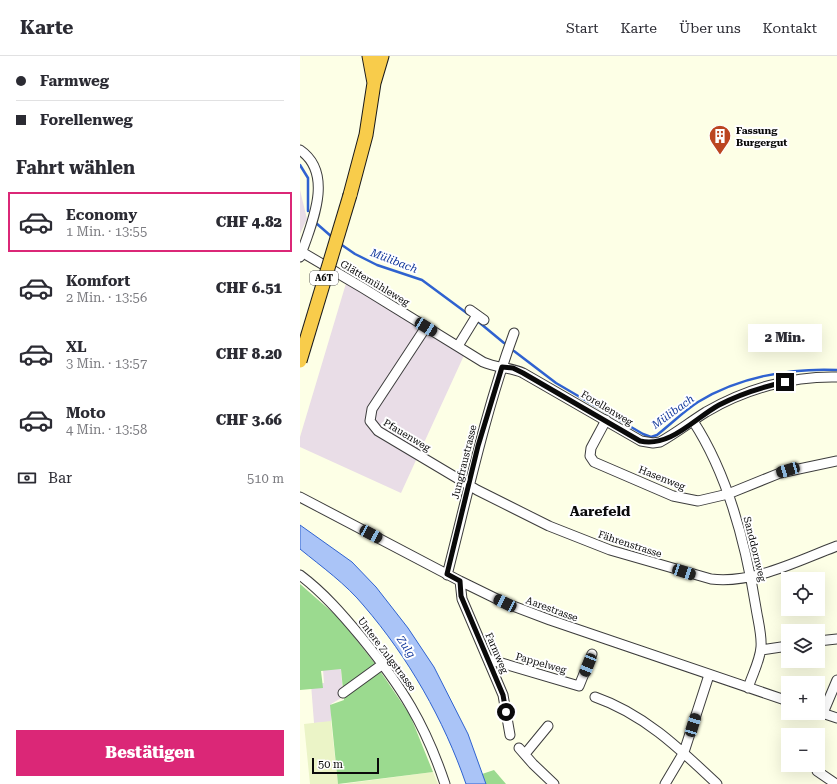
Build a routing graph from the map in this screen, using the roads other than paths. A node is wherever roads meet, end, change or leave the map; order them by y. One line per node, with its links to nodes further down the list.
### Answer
1 (369, 56): 3 (highway, A6T)
2 (382, 56): 3 (highway, A6T)
3 (374, 83): 10 (highway, A6T, bridge)
4 (300, 150): 5 (street)
5 (300, 254): 7 (street, Glättemühleweg)
6 (476, 317): 9 (street)
7 (426, 327): 9 (street, Glättemühleweg); 16 (street, Pfauenweg)
8 (514, 333): 11 (street, Jungfraustrasse)
9 (458, 346): 11 (street, Glättemühleweg)
10 (300, 361)
11 (502, 367): 13 (street, Forellenweg); 16 (street, Jungfraustrasse)
12 (837, 378): 14 (street, Forellenweg)
13 (606, 420): 14 (street, Forellenweg); 17 (street, Hasenweg)
14 (693, 421): 17 (street, Sanddornweg)
15 (837, 461): 17 (street, Hasenweg)
16 (470, 485): 20 (street, Jungfraustrasse); 22 (street, Fährenstrasse)
17 (728, 494): 22 (street, Sanddornweg)
18 (300, 496): 20 (street, Aarestrasse)
19 (837, 546): 22 (street, Fährenstrasse)
20 (447, 574): 23 (street, Aarestrasse)
21 (300, 575): 30 (street, Untere Zulgstrasse)
22 (752, 577): 27 (street, Sanddornweg)
23 (460, 581): 29 (street, Farmweg); 31 (street, Aarestrasse)
24 (837, 639): 25 (street)
25 (825, 641)
26 (781, 647): 27 (street)
27 (761, 650): 33 (street, Sanddornweg)
28 (592, 654): 29 (street, Pappelweg)
29 (488, 659): 41 (street, Farmweg)
30 (383, 664): 34 (street); 45 (street, Untere Zulgstrasse)
31 (708, 675): 33 (street, Aarestrasse); 42 (street)
32 (837, 680): 37 (street)
33 (748, 688): 36 (street, Aarestrasse)
34 (343, 693)
35 (595, 697): 42 (street)
36 (781, 699)
37 (825, 704)
38 (825, 714): 39 (street)
39 (837, 718)
40 (548, 726): 46 (street)
41 (510, 735)
42 (684, 752): 44 (street); 47 (street)
43 (818, 772): 48 (street)
44 (712, 782)
45 (445, 784)
46 (554, 784)
47 (665, 784)
48 (836, 784)

